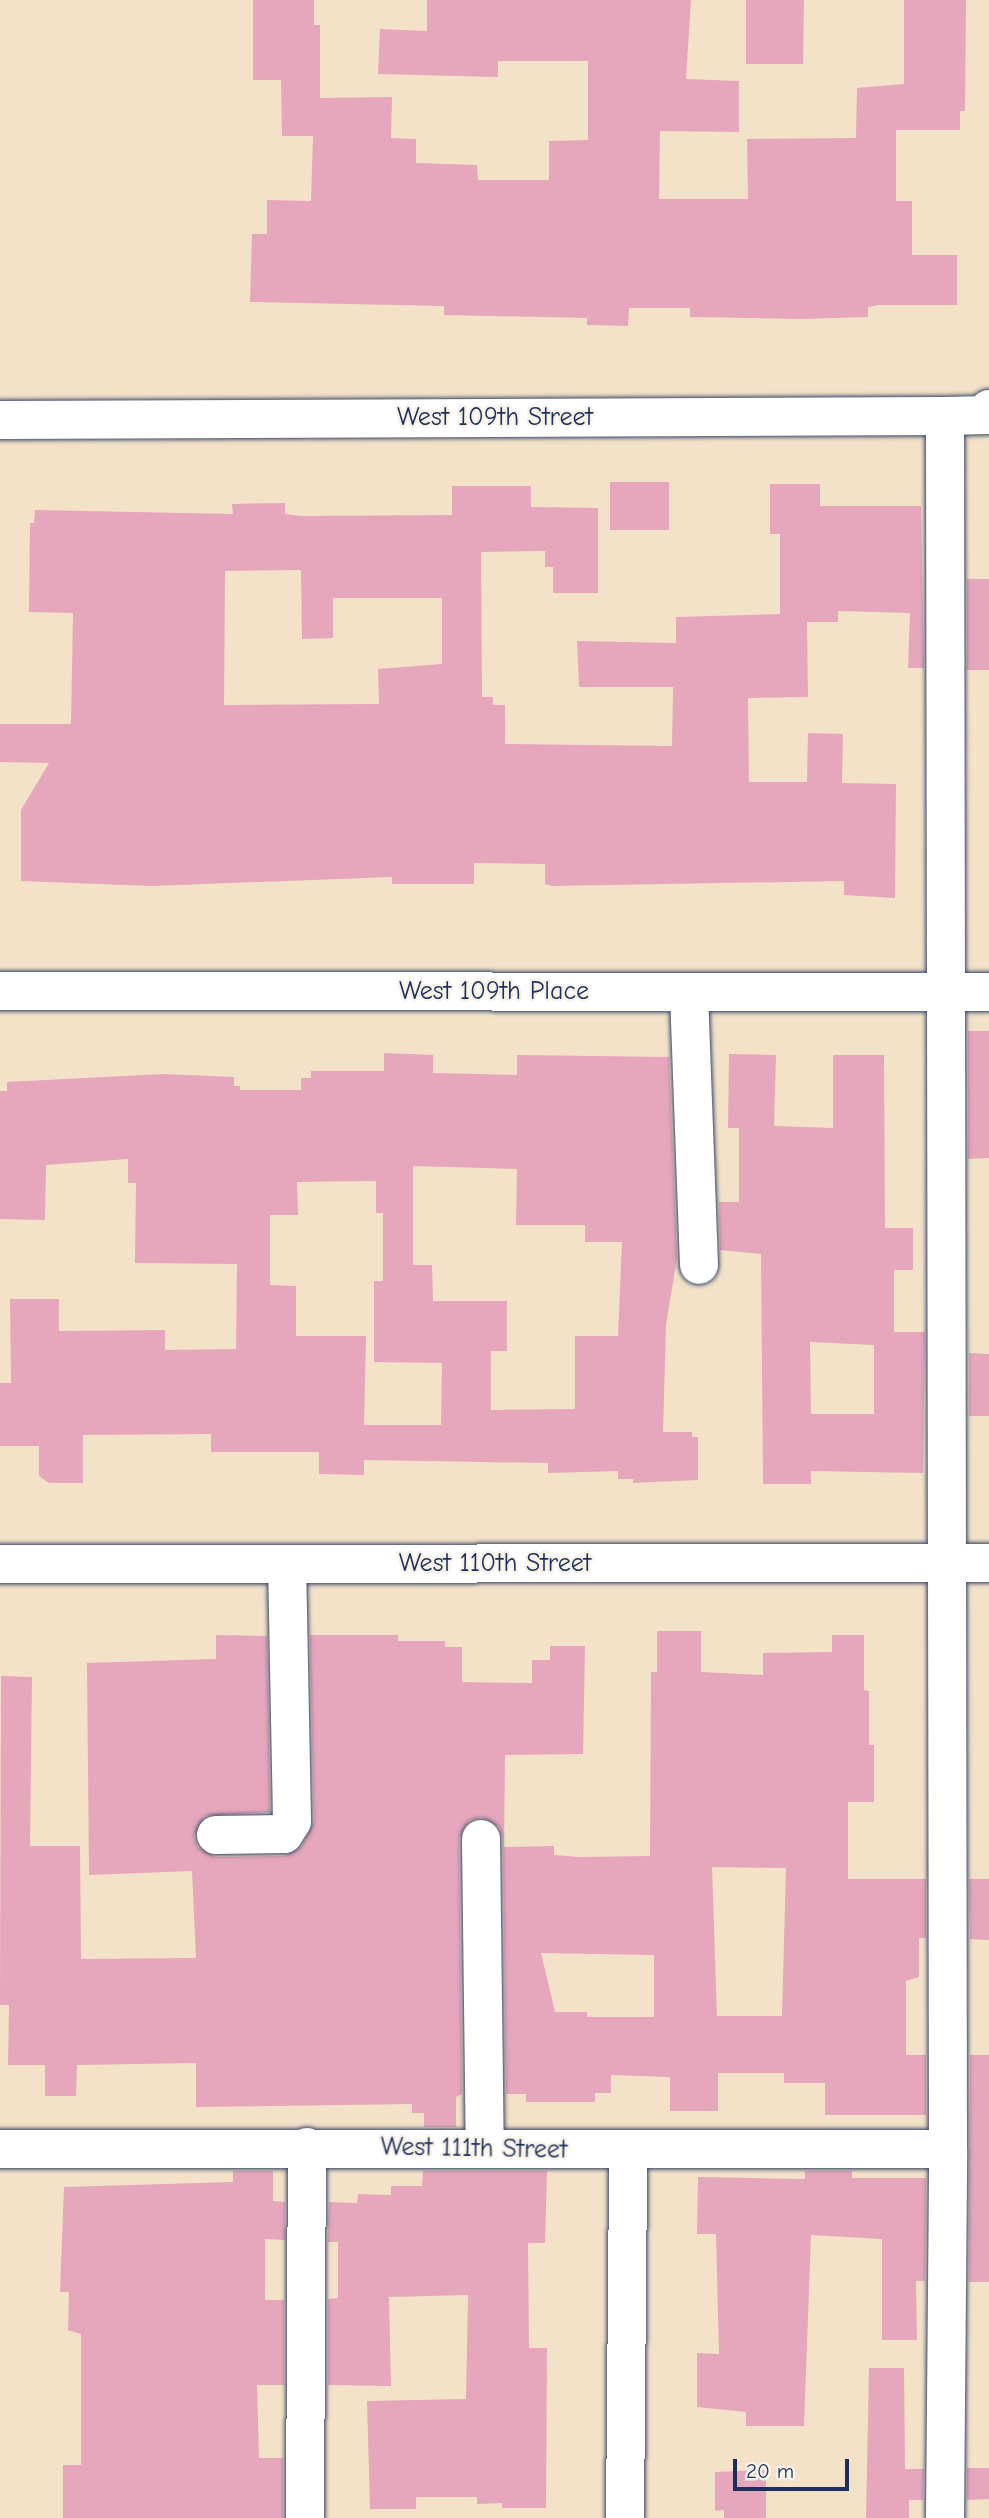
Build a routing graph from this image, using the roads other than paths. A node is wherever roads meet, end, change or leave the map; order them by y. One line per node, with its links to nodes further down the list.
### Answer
1 (989, 409): 2 (street)
2 (989, 415): 3 (street, West 109th Street)
3 (945, 416): 4 (street, West 109th Street); 6 (street)
4 (0, 420)
5 (0, 991): 8 (street, West 109th Place)
6 (947, 992): 7 (street, West 109th Place); 8 (street, West 109th Place); 10 (street)
7 (989, 992)
8 (689, 993): 9 (street)
9 (699, 1265)
10 (944, 1563): 11 (street, West 110th Street); 13 (street, West 110th Street); 19 (street)
11 (989, 1563)
12 (0, 1564): 13 (street, West 110th Street)
13 (287, 1564): 14 (street)
14 (216, 1835)
15 (481, 1839): 18 (street)
16 (307, 2147): 17 (street, West 111th Street); 18 (street, West 111th Street); 21 (street)
17 (0, 2149)
18 (485, 2149): 20 (street, West 111th Street)
19 (948, 2149): 20 (street, West 111th Street); 23 (street)
20 (628, 2150): 22 (street)
21 (305, 2518)
22 (625, 2518)
23 (945, 2518)

